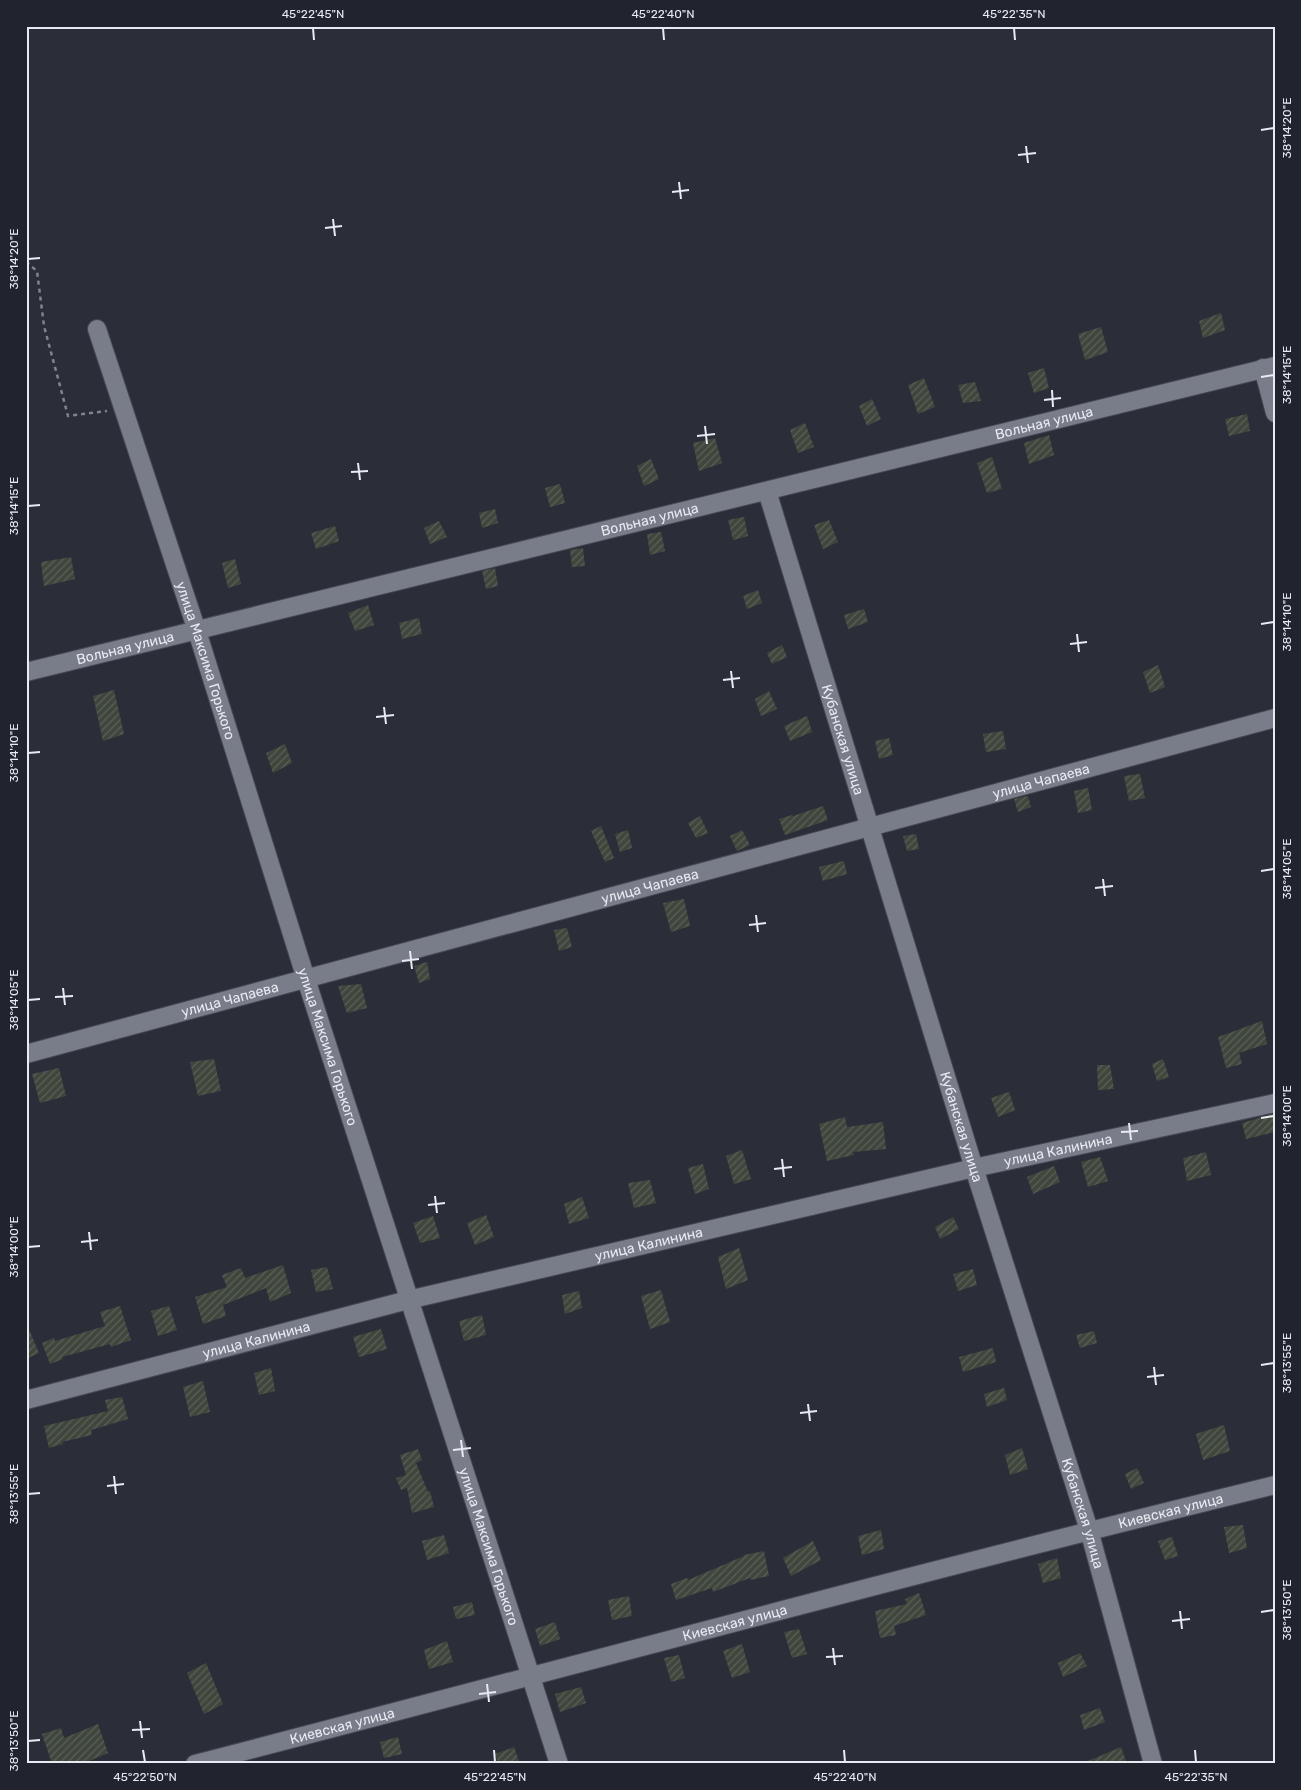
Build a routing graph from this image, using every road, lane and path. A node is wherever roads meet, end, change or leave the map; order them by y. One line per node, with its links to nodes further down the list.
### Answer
1 (26, 262): 4 (path)
2 (97, 329): 4 (street, улица Максима Горького)
3 (1269, 367): 5 (street); 6 (street, Вольная улица)
4 (124, 409): 7 (street, улица Максима Горького)
5 (1275, 413)
6 (767, 491): 7 (street, Вольная улица); 10 (street, Кубанская улица)
7 (197, 631): 8 (street, Вольная улица); 11 (street, улица Максима Горького)
8 (26, 672)
9 (1275, 718): 10 (street, улица Чапаева)
10 (870, 827): 11 (street, улица Чапаева); 14 (street, Кубанская улица)
11 (306, 979): 12 (street, улица Чапаева); 15 (street, улица Максима Горького)
12 (26, 1054)
13 (1275, 1104): 14 (street, улица Калинина)
14 (974, 1168): 15 (street, улица Калинина); 18 (street, Кубанская улица)
15 (408, 1300): 16 (street, улица Калинина); 19 (street, улица Максима Горького)
16 (26, 1400)
17 (1275, 1485): 18 (street, Киевская улица)
18 (1089, 1530): 19 (street, Киевская улица); 22 (street, Кубанская улица)
19 (532, 1677): 20 (street, Киевская улица); 21 (street, улица Максима Горького)
20 (194, 1764)
21 (559, 1764)
22 (1154, 1764)

